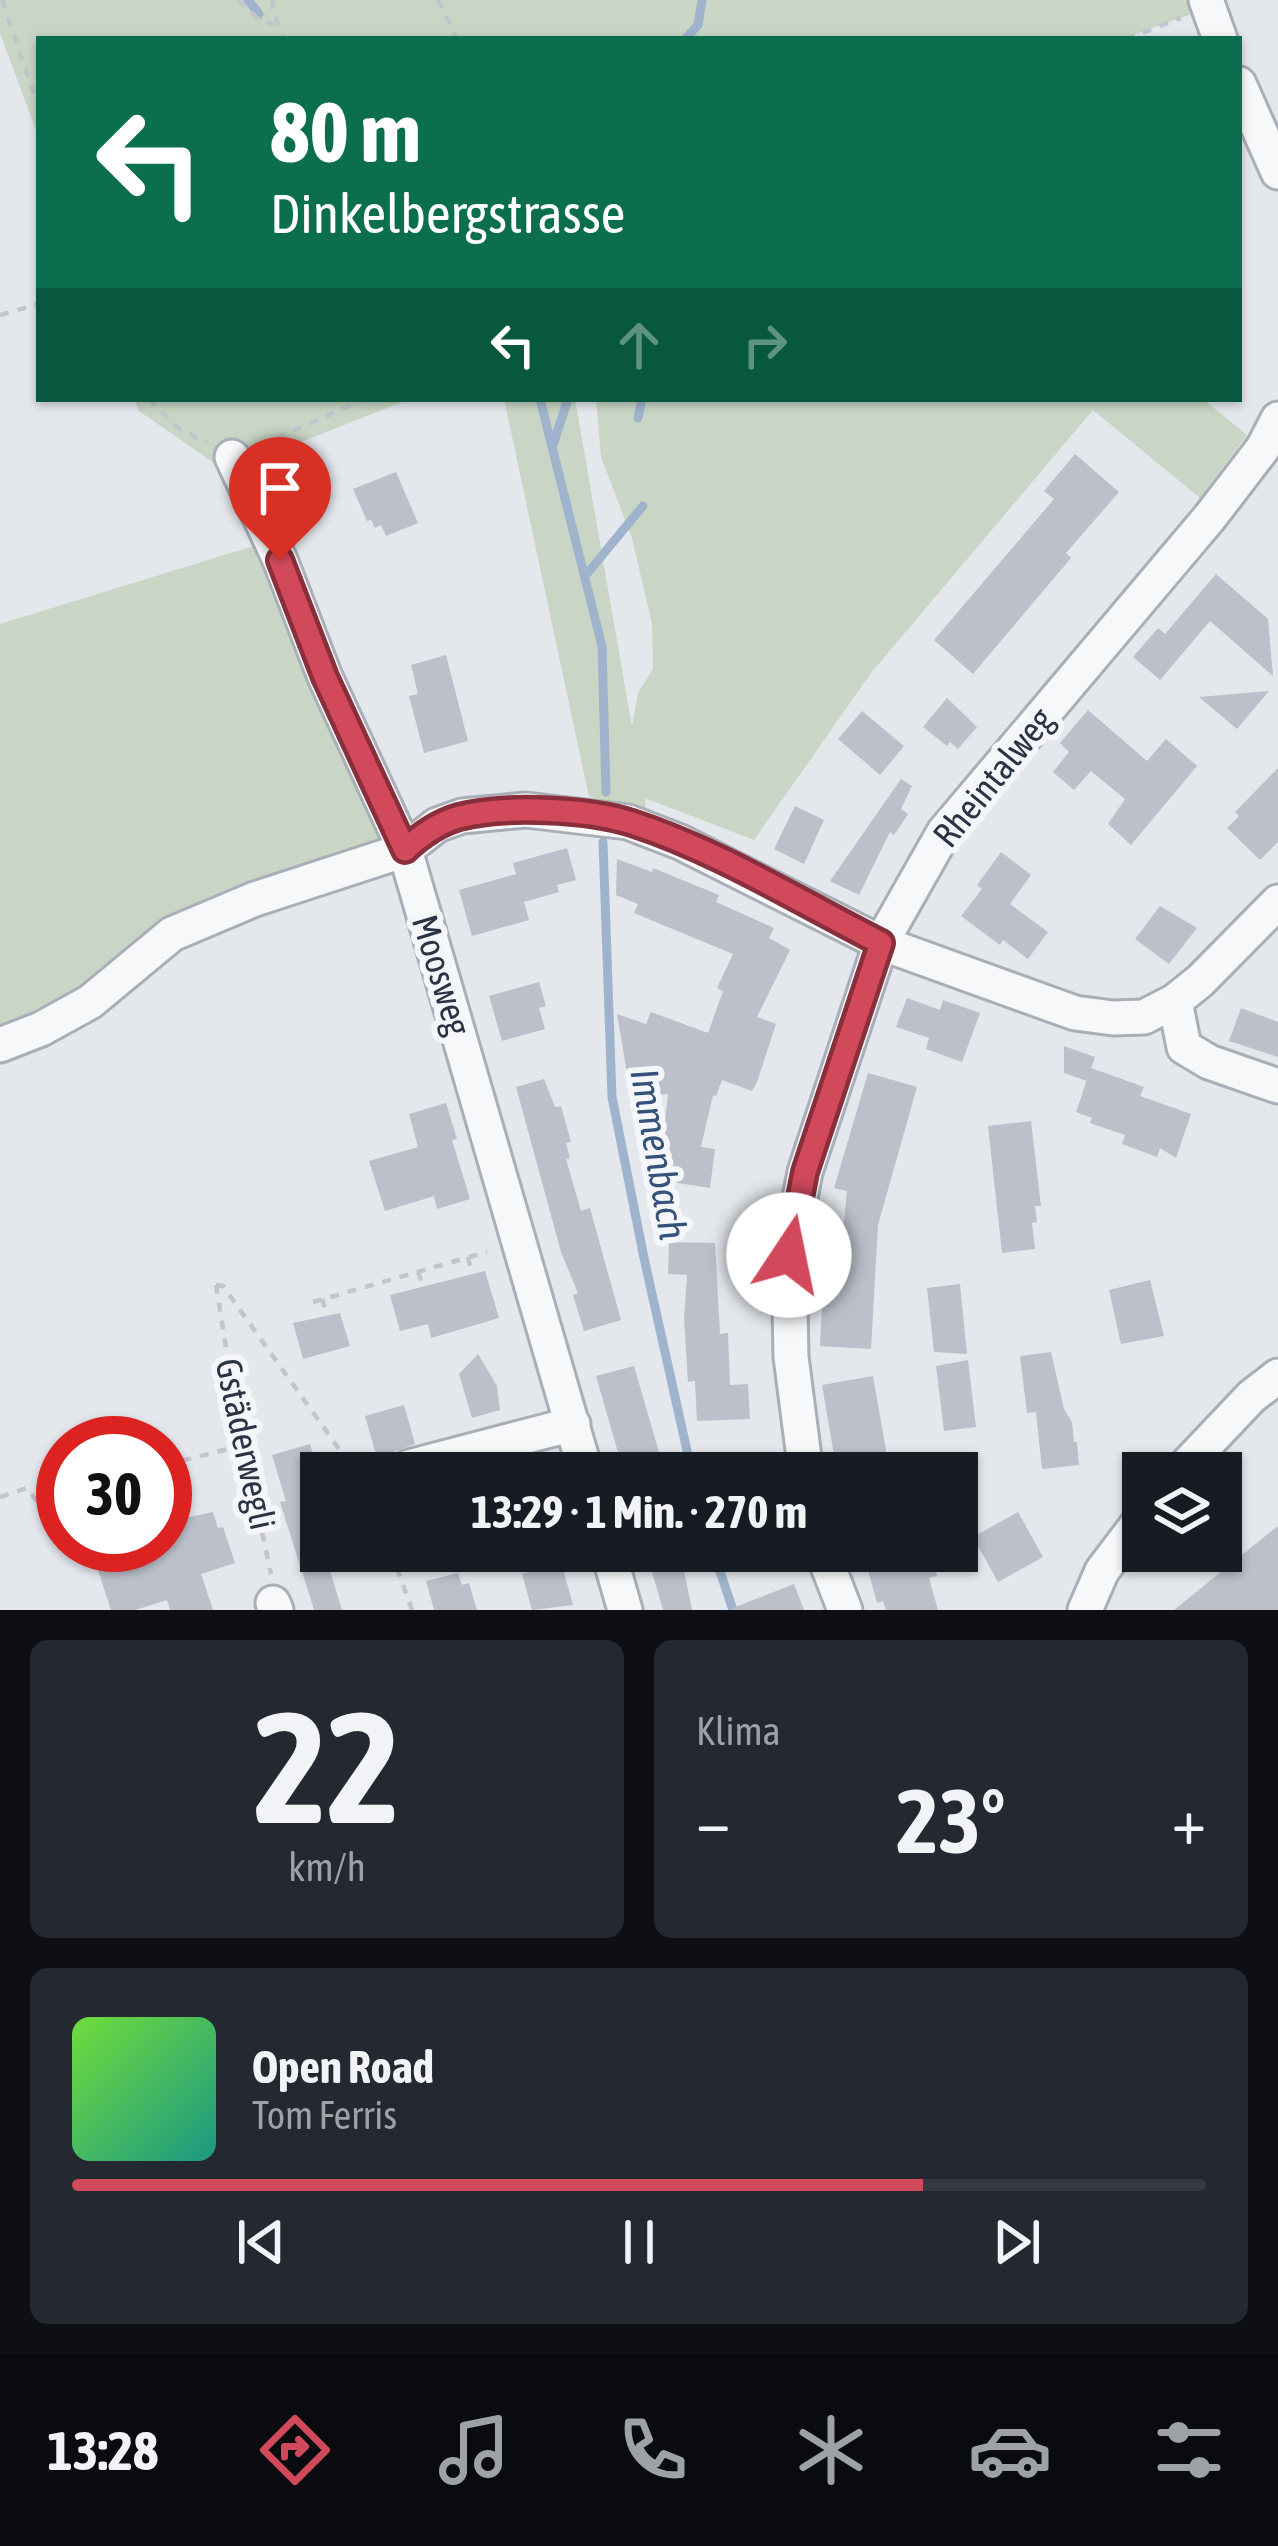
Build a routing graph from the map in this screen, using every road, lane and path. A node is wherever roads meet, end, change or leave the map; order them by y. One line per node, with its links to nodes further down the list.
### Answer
1 (2, 0): 11 (path)
2 (239, 0): 6 (path)
3 (273, 0): 6 (path)
4 (438, 0): 8 (path)
5 (1212, 16): 9 (path)
6 (279, 26): 7 (path)
7 (283, 36)
8 (456, 36)
9 (1137, 36)
10 (1242, 90): 12 (street)
11 (36, 100)
12 (1278, 172)
13 (36, 305): 14 (path)
14 (0, 314)
15 (151, 402): 18 (path)
16 (357, 402): 18 (path)
17 (1278, 419): 21 (street, Rheintalweg)
18 (232, 457): 19 (street, Moosweg)
19 (405, 850): 21 (street); 23 (street); 25 (street, Moosweg)
20 (1278, 902): 22 (street)
21 (881, 943): 22 (street); 39 (street, Rheintalweg)
22 (1175, 1001): 24 (street)
23 (0, 1045)
24 (1278, 1086)
25 (521, 1242): 26 (path); 34 (street, Moosweg)
26 (467, 1257): 27 (path); 28 (path)
27 (418, 1272): 29 (path); 30 (path)
28 (472, 1275)
29 (424, 1289)
30 (322, 1299): 31 (path); 32 (path)
31 (313, 1302)
32 (328, 1317)
33 (1278, 1376): 40 (street)
34 (575, 1432): 37 (street); 38 (street, Moosweg)
35 (244, 1445): 36 (path, Gstäderwegli); 41 (path); 48 (path, Gstäderwegli)
36 (341, 1452)
37 (496, 1452)
38 (580, 1452)
39 (803, 1452)
40 (1199, 1452)
41 (192, 1458)
42 (0, 1497): 43 (path)
43 (36, 1499)
44 (1122, 1544): 52 (street)
45 (398, 1572): 49 (path)
46 (614, 1572): 50 (street)
47 (831, 1572): 51 (street)
48 (274, 1607)
49 (412, 1610)
50 (625, 1610)
51 (845, 1610)
52 (1085, 1610)

